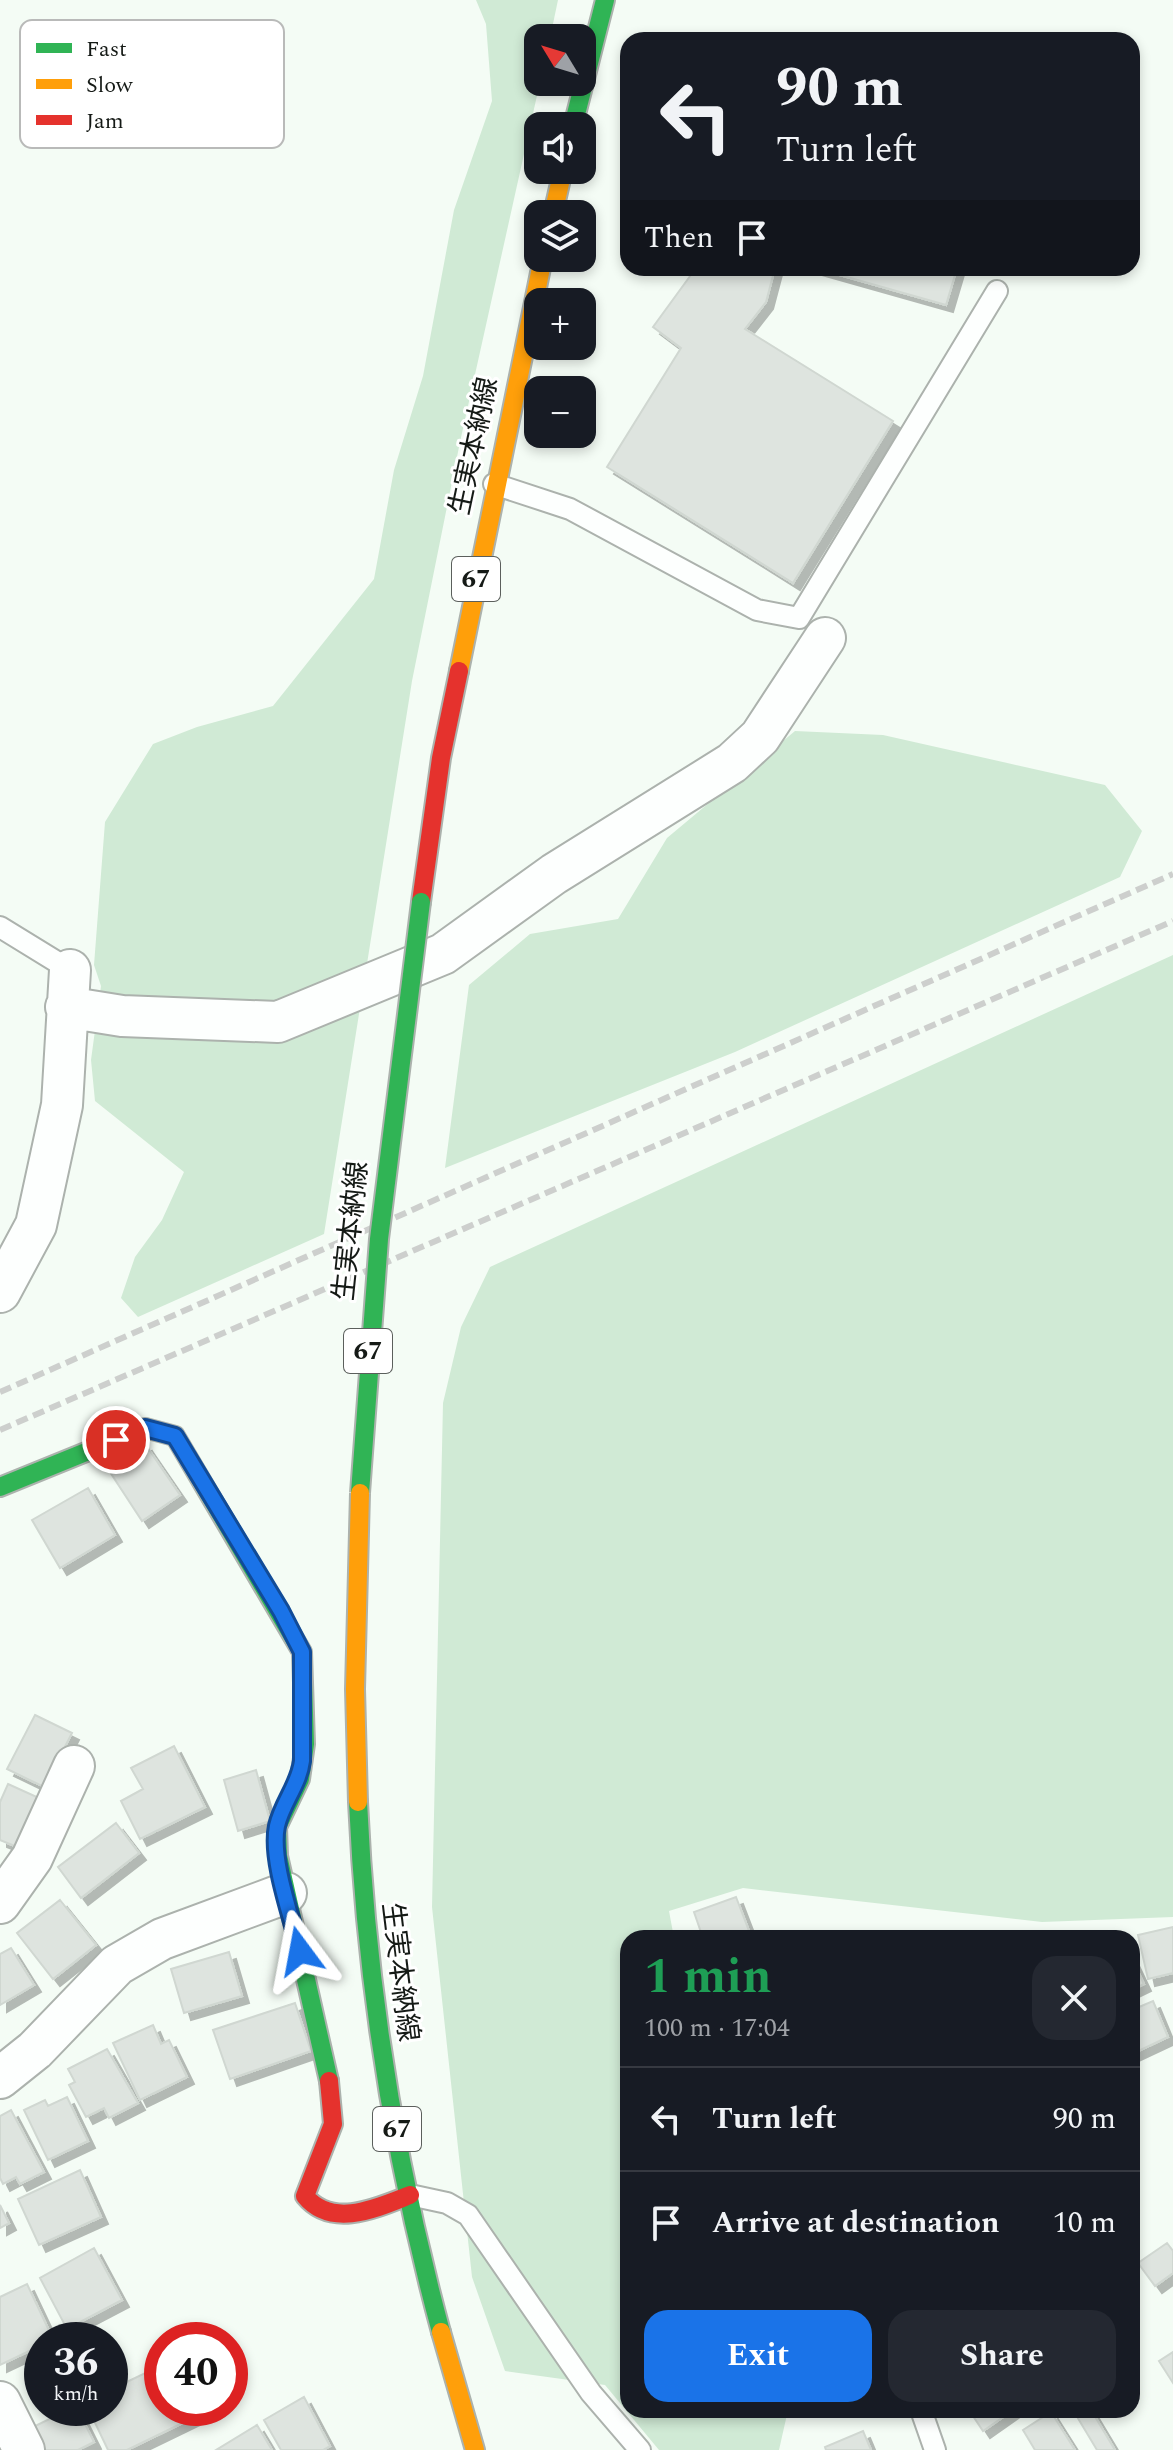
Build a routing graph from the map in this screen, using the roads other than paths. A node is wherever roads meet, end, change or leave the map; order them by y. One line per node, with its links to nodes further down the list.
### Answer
1 (605, 0): 2 (main road)
2 (577, 112)
3 (540, 272): 5 (main road, 生実本納線 / 67)
4 (997, 291): 5 (lane)
5 (494, 484): 15 (main road, 生実本納線 / 67, bridge)
6 (825, 638): 8 (street)
7 (0, 927): 8 (lane)
8 (68, 988): 9 (street)
9 (0, 1292)
10 (0, 1487): 12 (main road)
11 (74, 1766): 13 (street)
12 (286, 1893): 14 (street); 15 (main road)
13 (0, 1903)
14 (0, 2078)
15 (410, 2195): 19 (main road, 生実本納線 / 67); 20 (lane)
16 (0, 2402): 18 (street)
17 (924, 2418): 21 (lane)
18 (24, 2450)
19 (475, 2450)
20 (640, 2450)
21 (935, 2450)

